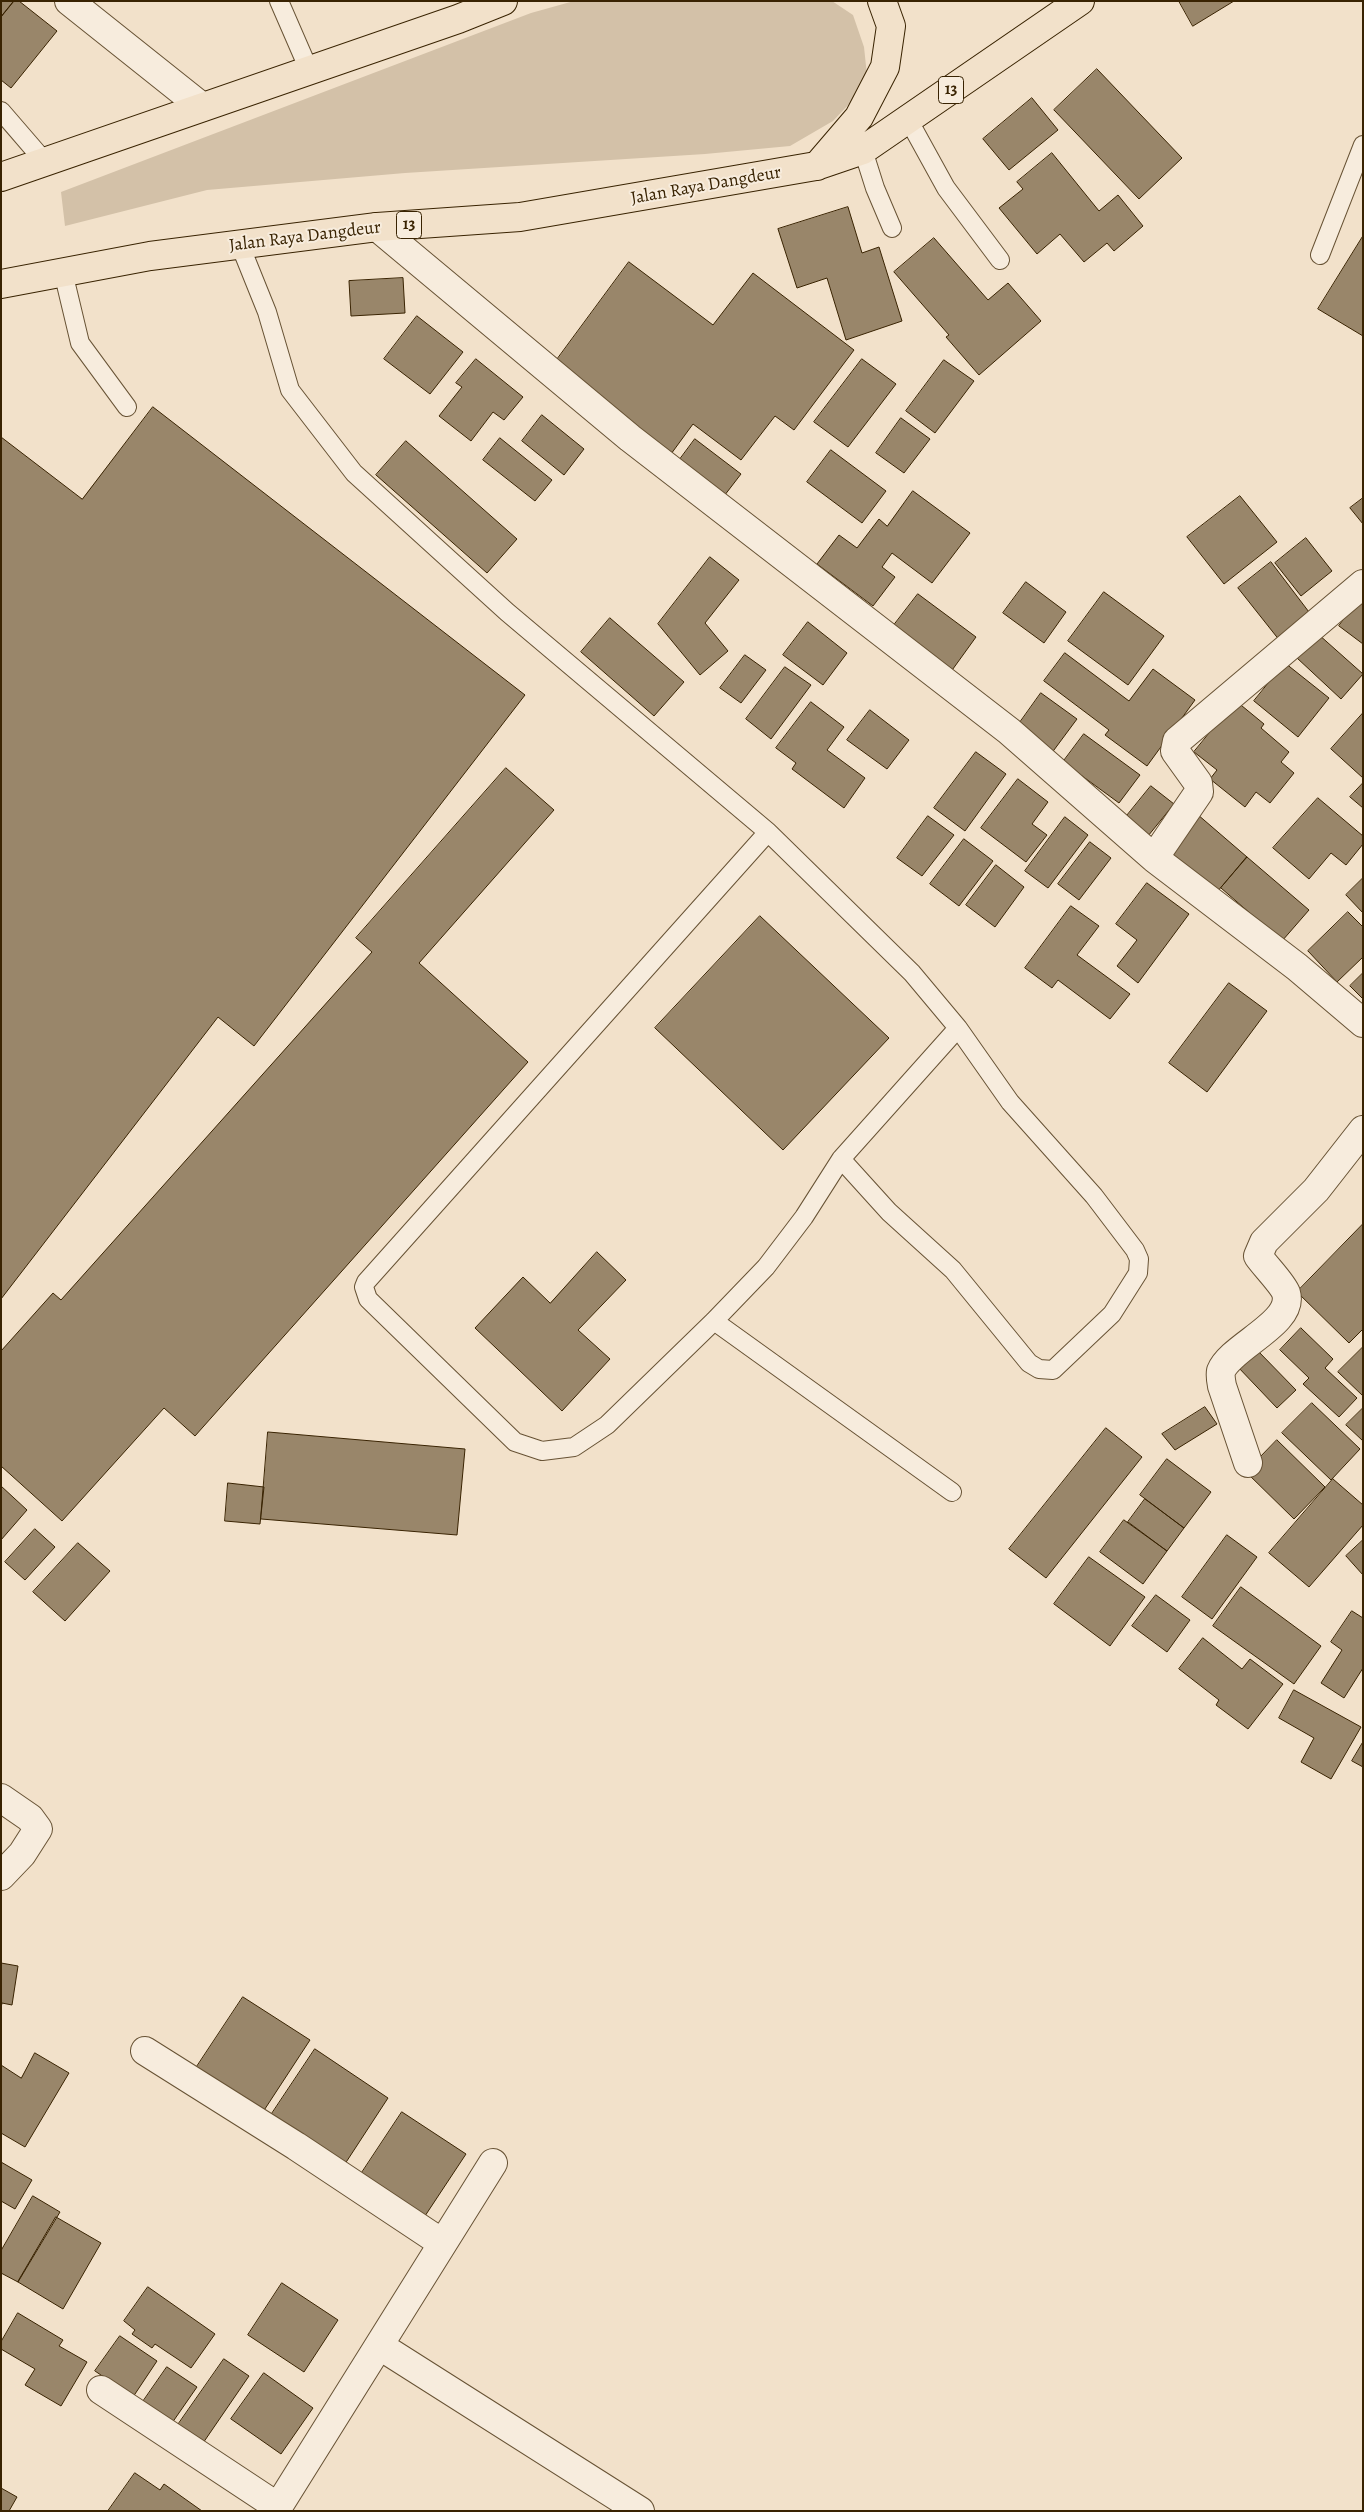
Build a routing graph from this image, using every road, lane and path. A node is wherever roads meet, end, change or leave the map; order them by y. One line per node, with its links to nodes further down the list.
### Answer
1 (68, 1): 7 (street)
2 (279, 1): 6 (lane)
3 (503, 1): 6 (highway)
4 (882, 1): 13 (highway)
5 (1080, 1): 9 (highway, 13)
6 (309, 70): 7 (highway)
7 (202, 107): 12 (highway)
8 (1, 111): 12 (lane)
9 (908, 119): 11 (highway, 13); 19 (lane)
10 (1363, 145): 18 (lane)
11 (863, 150): 13 (highway, 13); 16 (lane)
12 (45, 162): 14 (highway)
13 (816, 166): 15 (highway, Jalan Raya Dangdeur / 13)
14 (1, 177)
15 (377, 227): 17 (highway, Jalan Raya Dangdeur / 13); 25 (street)
16 (892, 228)
17 (240, 245): 20 (highway, Jalan Raya Dangdeur / 13); 24 (lane)
18 (1320, 255)
19 (1000, 260)
20 (63, 272): 21 (highway, Jalan Raya Dangdeur / 13); 22 (lane)
21 (1, 284)
22 (128, 407)
23 (1363, 584): 25 (street)
24 (768, 832): 27 (lane); 30 (lane)
25 (1154, 858): 26 (street)
26 (1363, 1023)
27 (958, 1028): 29 (lane); 29 (lane)
28 (1363, 1130): 31 (street)
29 (841, 1160): 30 (lane)
30 (714, 1322): 32 (lane)
31 (1248, 1463)
32 (952, 1492)
33 (1, 1798): 34 (street)
34 (1, 1876)
35 (145, 2051): 37 (street)
36 (493, 2163): 37 (street)
37 (442, 2243): 38 (street)
38 (380, 2346): 40 (street); 41 (street)
39 (101, 2390): 40 (street)
40 (277, 2509)
41 (640, 2511)

